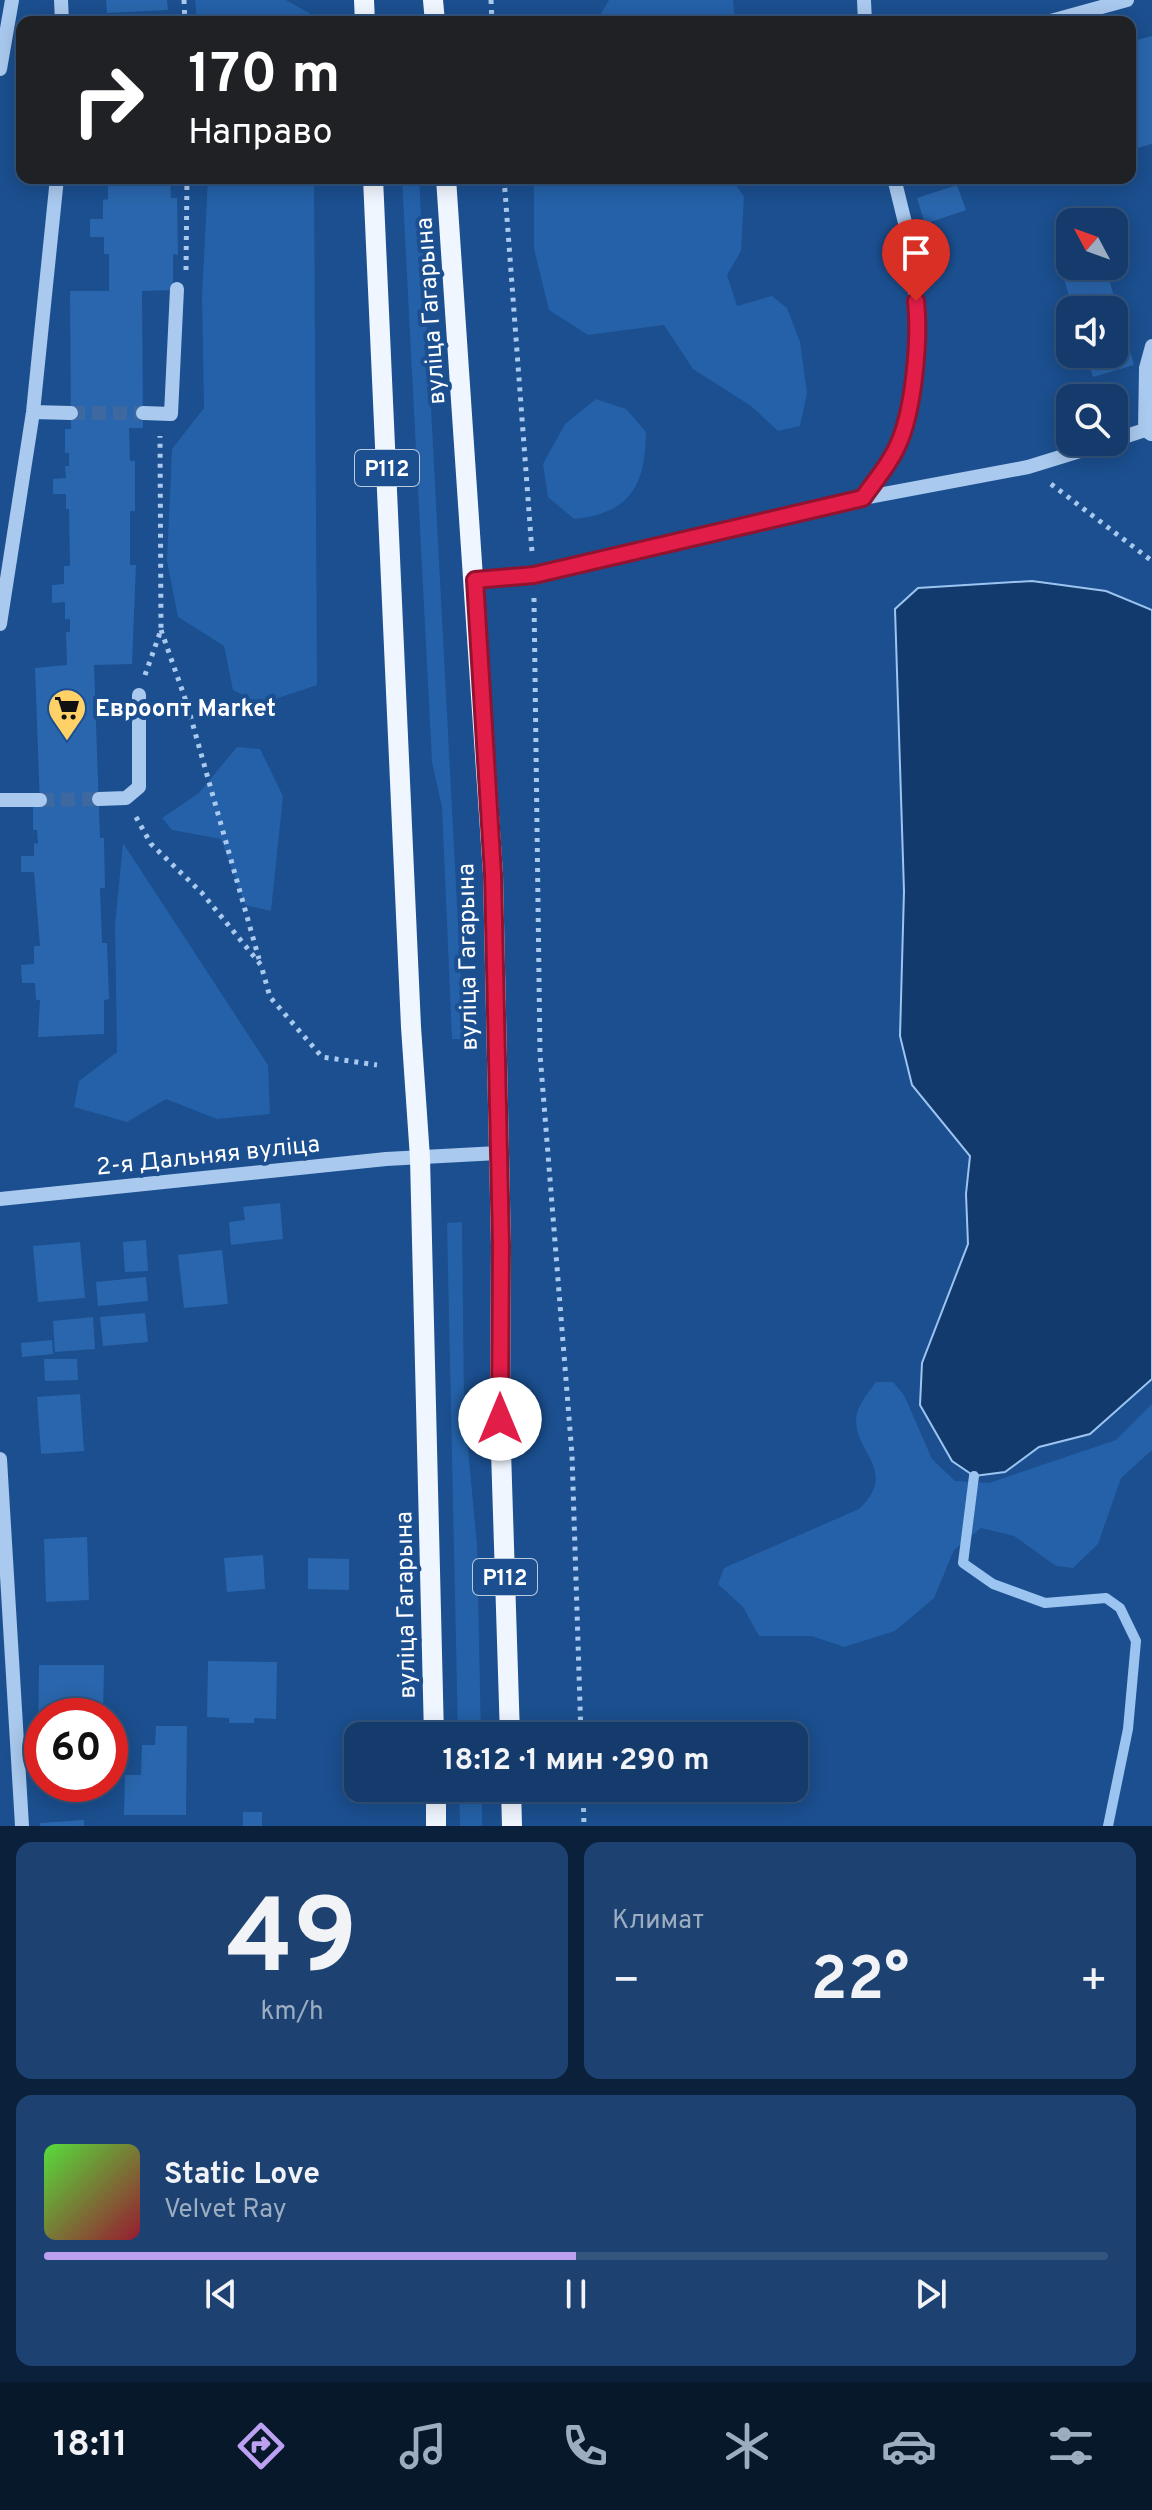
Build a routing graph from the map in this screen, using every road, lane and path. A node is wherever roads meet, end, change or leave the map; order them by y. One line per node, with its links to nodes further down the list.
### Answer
1 (12, 0): 4 (street)
2 (1127, 0): 3 (street)
3 (1069, 16)
4 (0, 69)
5 (56, 184): 13 (street)
6 (187, 184): 11 (path)
7 (373, 184): 35 (main road, вуліца Гагарына / Р112)
8 (446, 184): 24 (main road, вуліца Гагарына / Р112)
9 (504, 184): 23 (path)
10 (895, 184): 21 (street)
11 (177, 289): 16 (street)
12 (1152, 346): 17 (street)
13 (33, 412): 14 (street); 25 (street)
14 (71, 413)
15 (143, 413): 16 (street)
16 (171, 414): 26 (path)
17 (1148, 432): 18 (street)
18 (1128, 437)
19 (1063, 456): 20 (street)
20 (1028, 467): 21 (street); 22 (path)
21 (863, 498): 23 (street)
22 (1152, 561)
23 (534, 575): 24 (street); 40 (path)
24 (475, 580): 34 (main road, вуліца Гагарына / Р112)
25 (0, 624)
26 (161, 630): 27 (path); 32 (path)
27 (139, 695): 28 (street)
28 (126, 798): 29 (street); 32 (path)
29 (99, 799)
30 (0, 800): 31 (street)
31 (40, 800)
32 (261, 965): 33 (path)
33 (377, 1065)
34 (498, 1153): 35 (street, 2-я Дальняя вуліца); 39 (main road, вуліца Гагарына / Р112)
35 (420, 1158): 36 (street, 2-я Дальняя вуліца); 38 (main road, вуліца Гагарына / Р112)
36 (0, 1199)
37 (0, 1459): 44 (street)
38 (434, 1722)
39 (510, 1722)
40 (581, 1722)
41 (436, 1802): 45 (main road)
42 (511, 1802): 46 (main road)
43 (583, 1802): 47 (path)
44 (22, 1826)
45 (436, 1826)
46 (512, 1826)
47 (584, 1826)

